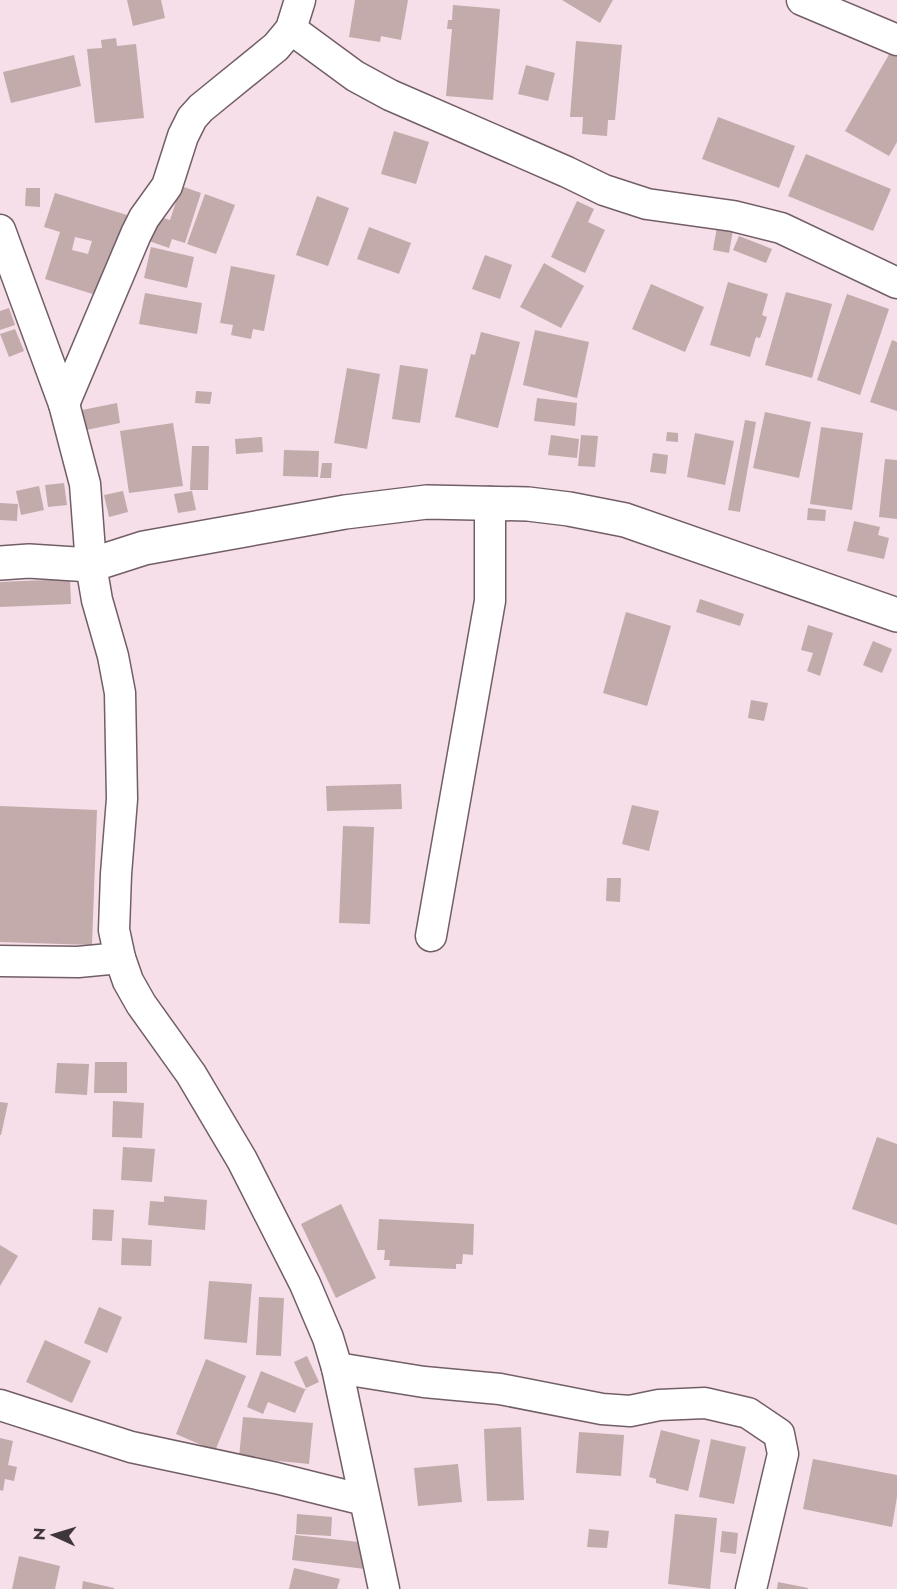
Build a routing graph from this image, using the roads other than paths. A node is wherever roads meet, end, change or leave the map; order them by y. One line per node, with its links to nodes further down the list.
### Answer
1 (300, 0): 3 (street)
2 (802, 0): 4 (street)
3 (291, 29): 6 (street); 7 (street)
4 (897, 40)
5 (0, 230): 7 (street)
6 (897, 283)
7 (64, 404): 10 (street)
8 (490, 502): 10 (main road); 11 (main road); 12 (street)
9 (0, 563): 10 (main road)
10 (91, 565): 13 (street)
11 (897, 615)
12 (431, 936)
13 (120, 958): 14 (street); 15 (street)
14 (0, 961)
15 (337, 1368): 17 (street); 19 (street)
16 (0, 1405): 17 (street)
17 (364, 1500): 18 (street)
18 (384, 1589)
19 (751, 1589)

